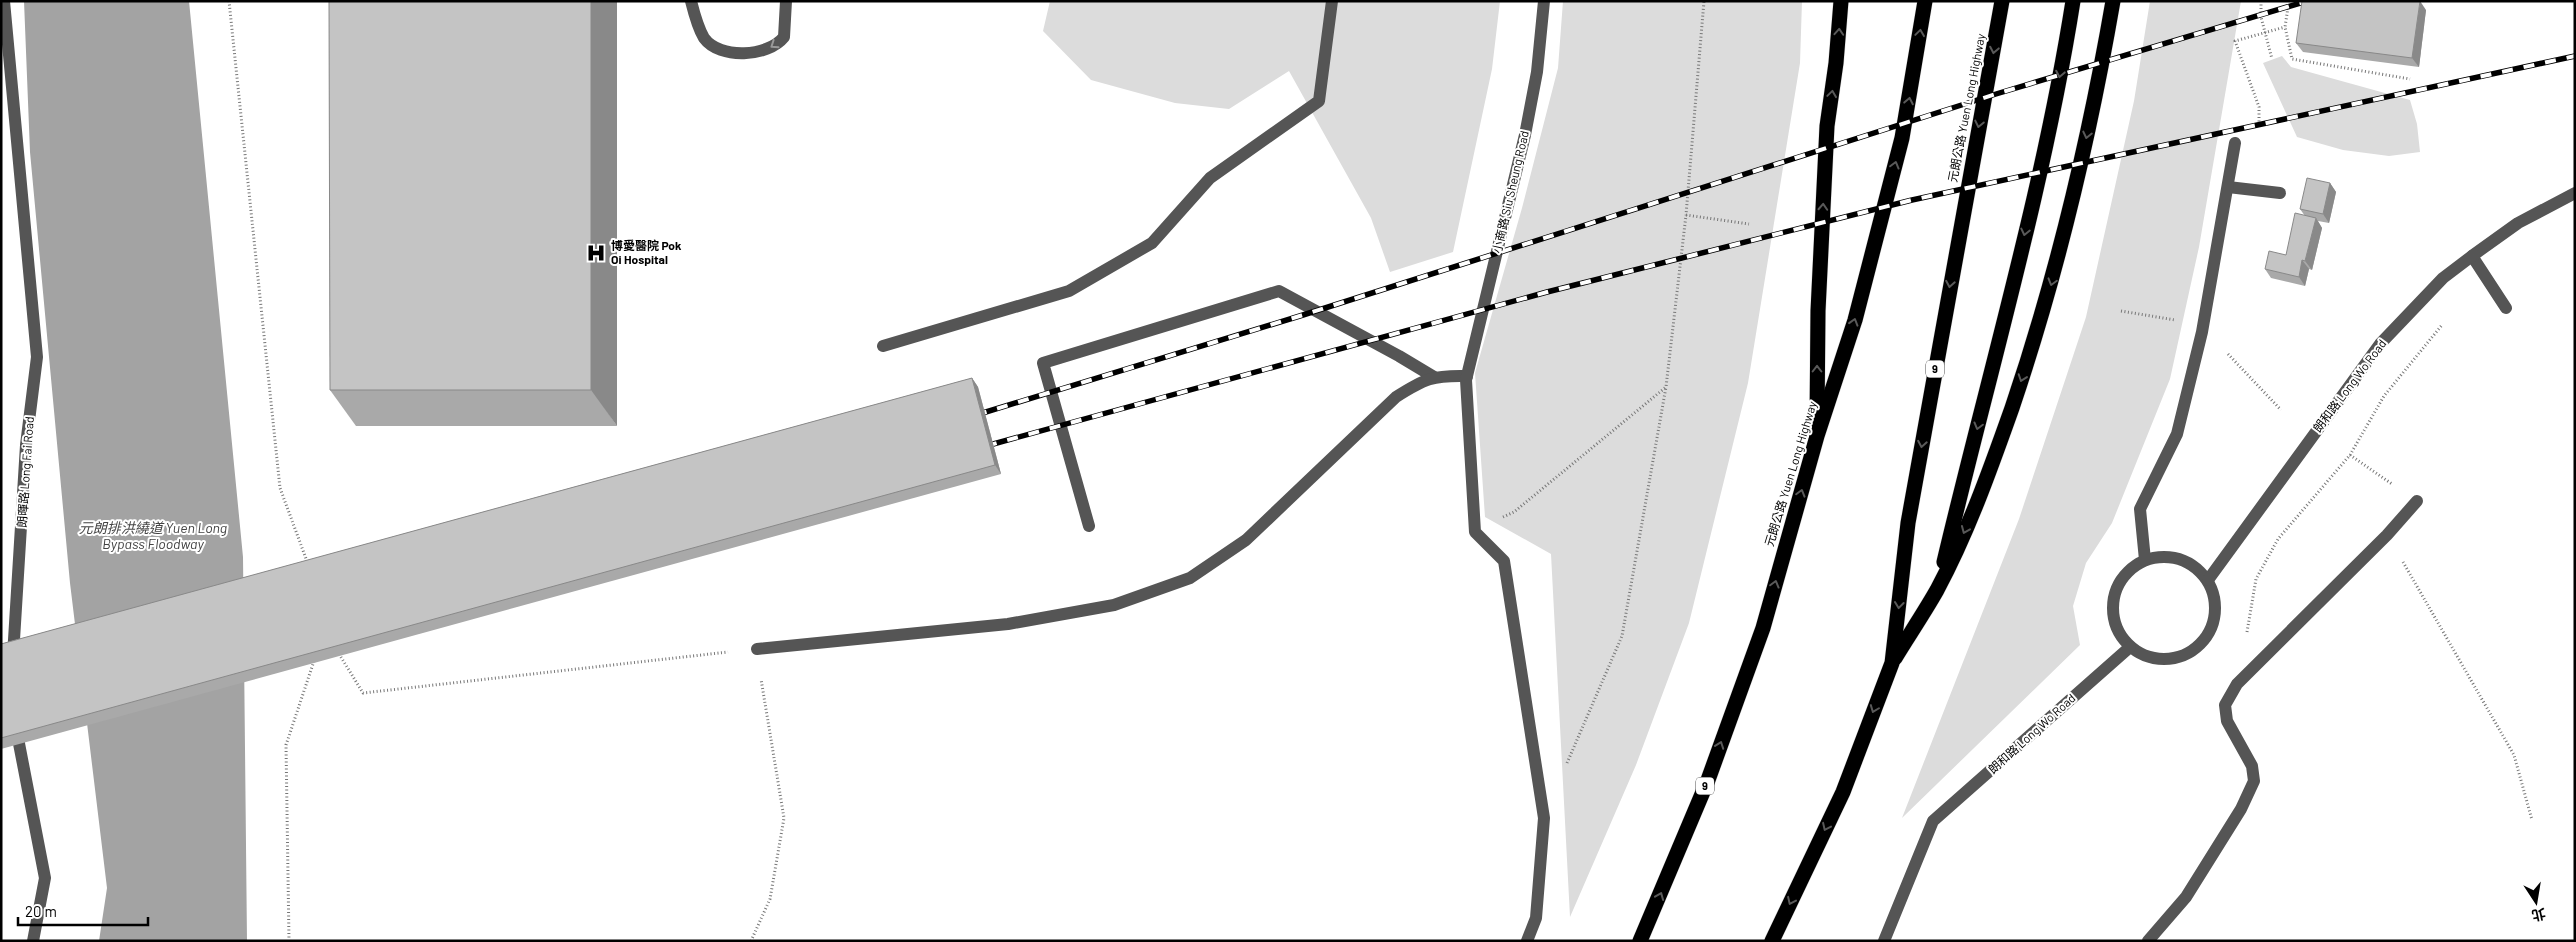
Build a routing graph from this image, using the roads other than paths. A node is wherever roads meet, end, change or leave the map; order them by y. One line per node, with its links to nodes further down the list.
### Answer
1 (4, 1): 29 (street, 朗暉路 Long Fai Road)
2 (691, 1): 3 (street, one-way to 2)
3 (786, 1)
4 (1332, 1): 17 (street)
5 (1544, 1): 19 (street, 小商路 Siu Sheung Road)
6 (1841, 1): 20 (highway, one-way to 6)
7 (1925, 1): 20 (highway, 元朗公路 Yuen Long Highway / 9, one-way to 7)
8 (2002, 1): 28 (highway, 元朗公路 Yuen Long Highway / 9, one-way to 28)
9 (2073, 1): 25 (highway, one-way to 25)
10 (2112, 1): 25 (highway, one-way to 25)
11 (2236, 143): 12 (street)
12 (2228, 187): 13 (street); 23 (street)
13 (2280, 193)
14 (2575, 193): 15 (street, 朗和路 Long Wo Road)
15 (2472, 256): 16 (street); 24 (street, 朗和路 Long Wo Road)
16 (2506, 308)
17 (882, 346)
18 (1434, 377): 19 (street); 22 (street); 27 (street)
19 (1466, 378): 32 (street, 小商路 Siu Sheung Road)
20 (1817, 436): 33 (highway, 元朗公路 Yuen Long Highway / 9, one-way to 20)
21 (2417, 501): 36 (street)
22 (1089, 526)
23 (2145, 560): 24 (street); 26 (street)
24 (2208, 580): 26 (street)
25 (1937, 590): 28 (highway)
26 (2130, 647): 35 (street, 朗和路 Long Wo Road)
27 (756, 648)
28 (1892, 663): 34 (highway, 元朗公路 Yuen Long Highway / 9, one-way to 34)
29 (13, 671)
30 (14, 719): 31 (street)
31 (33, 941)
32 (1526, 941)
33 (1640, 941)
34 (1772, 941)
35 (1884, 941)
36 (2148, 941)

